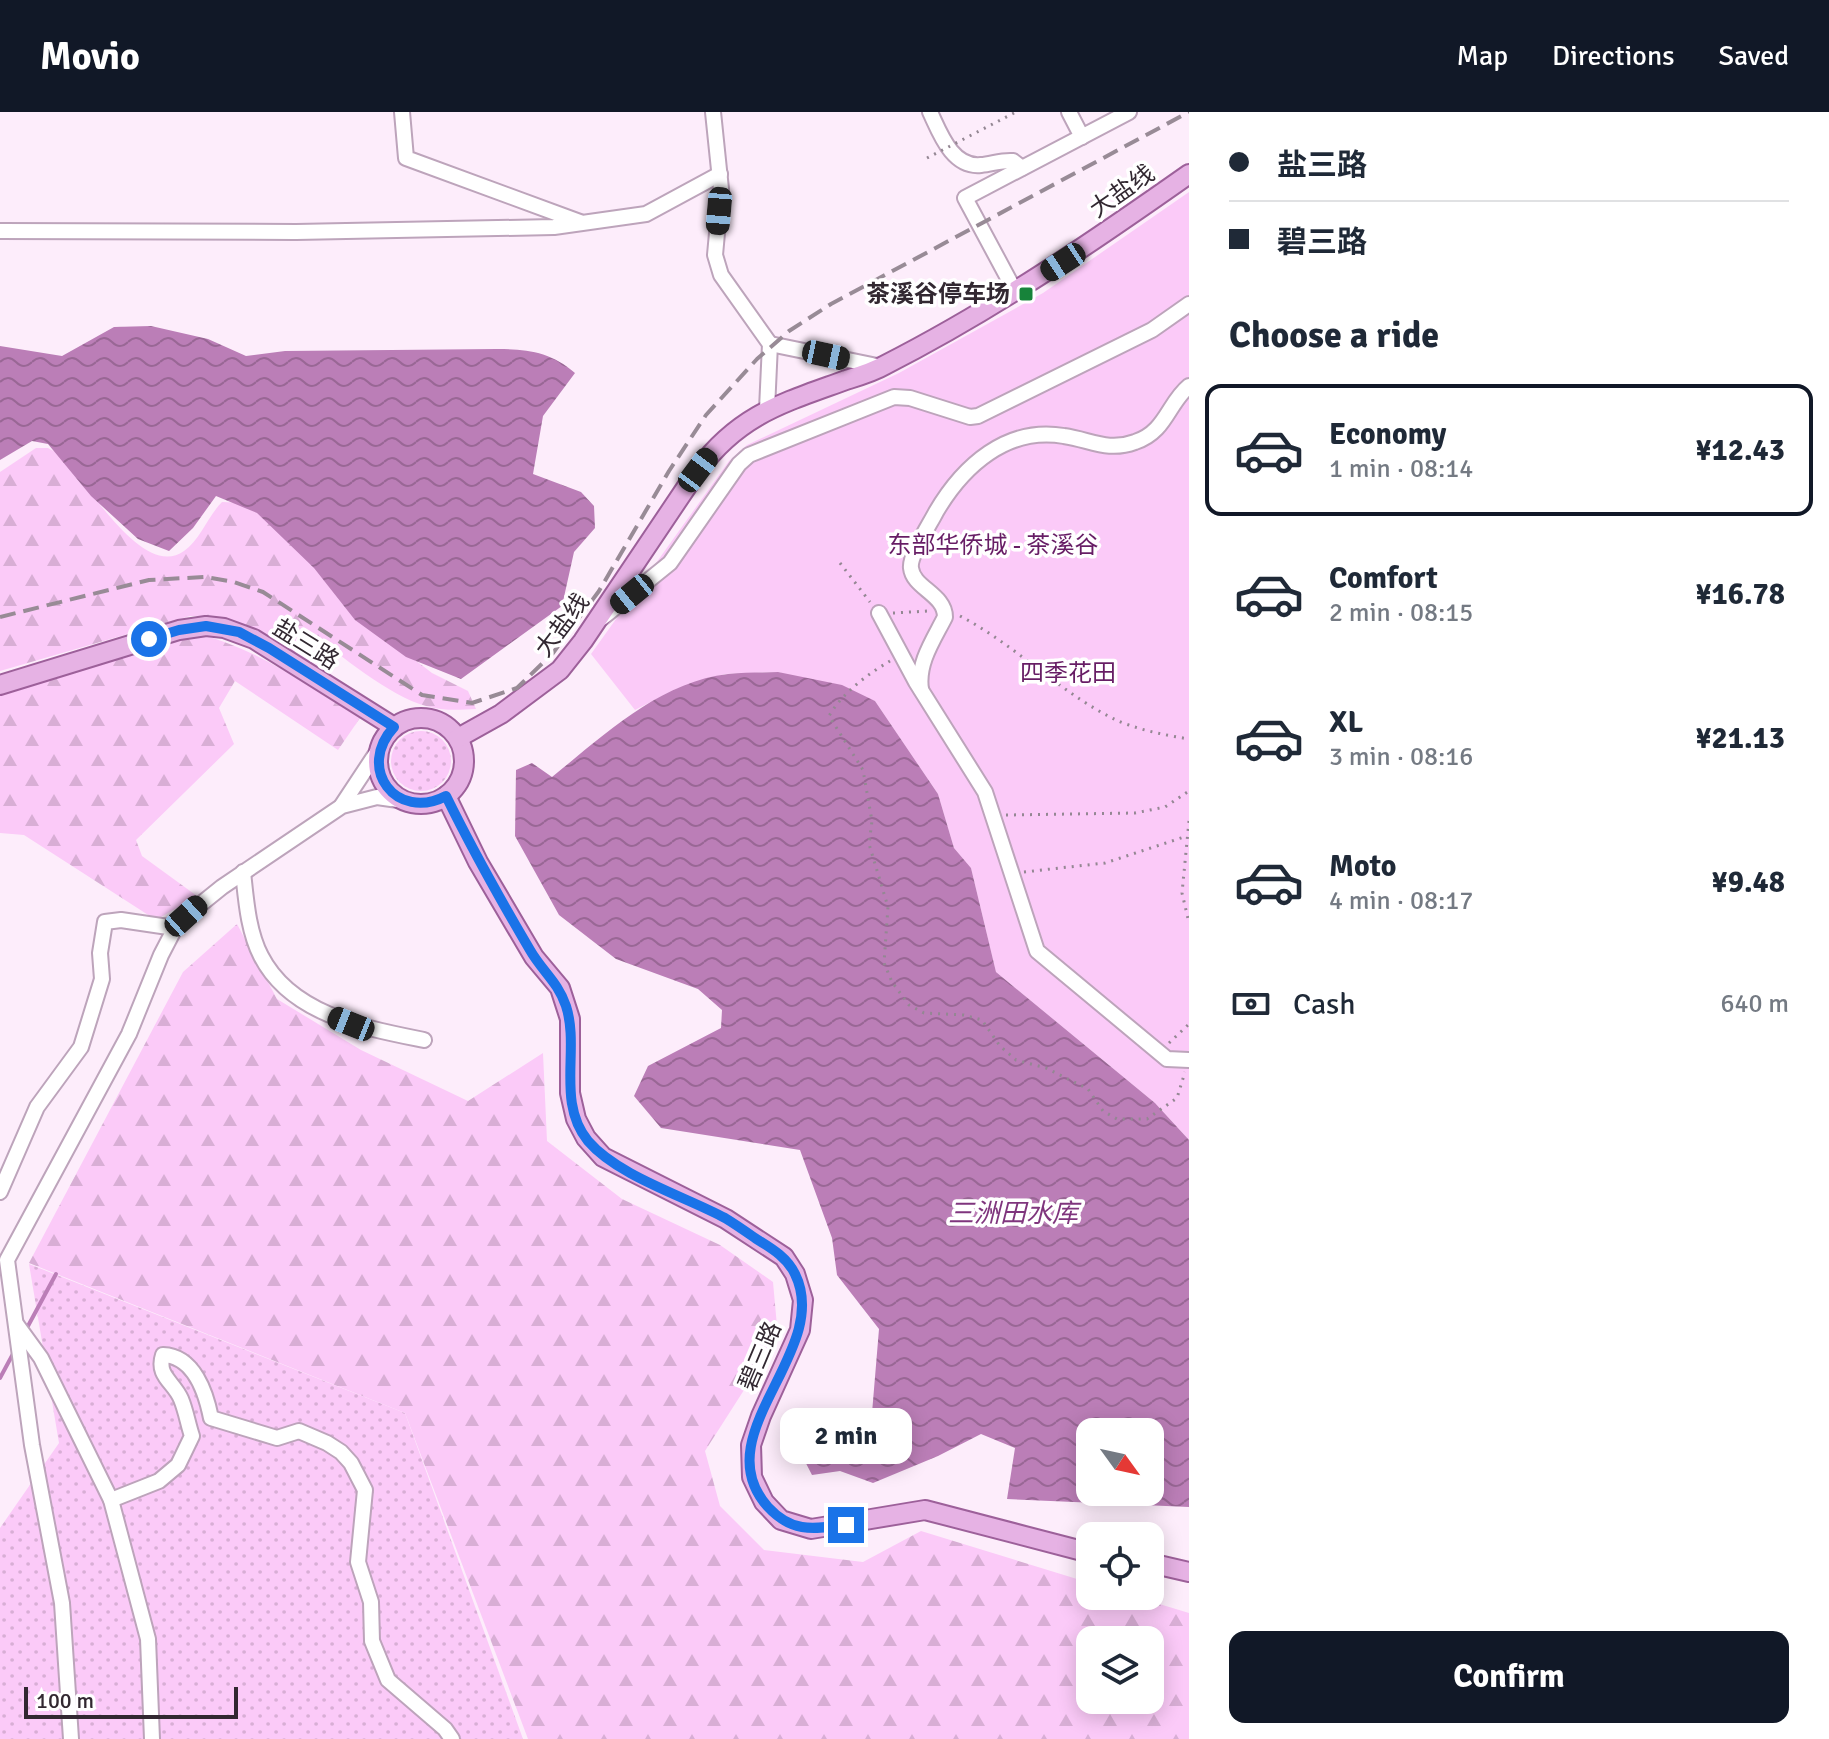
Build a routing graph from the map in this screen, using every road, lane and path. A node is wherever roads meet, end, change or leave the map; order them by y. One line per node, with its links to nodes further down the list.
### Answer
1 (402, 112): 12 (street)
2 (713, 112): 10 (street)
3 (930, 112): 9 (street)
4 (1016, 112): 8 (path, bridge)
5 (1069, 112): 7 (street)
6 (1129, 112): 7 (street)
7 (1082, 137): 9 (street)
8 (927, 158)
9 (1022, 168): 14 (street)
10 (720, 174): 12 (street); 16 (street)
11 (1189, 174): 14 (main road, 大盐线)
12 (583, 223): 13 (street)
13 (0, 231)
14 (1016, 293): 17 (main road, 大盐线)
15 (1189, 304): 23 (street)
16 (770, 344): 17 (street); 19 (street)
17 (882, 367): 19 (main road, 大盐线)
18 (1189, 386): 21 (street)
19 (767, 409): 23 (main road, 大盐线)
20 (840, 563): 22 (path)
21 (945, 611): 22 (path); 26 (street); 29 (path)
22 (879, 613): 24 (street)
23 (593, 626): 28 (main road, 大盐线)
24 (901, 654): 26 (street); 45 (path)
25 (0, 685): 27 (main road, 盐三路)
26 (921, 689): 35 (street)
27 (394, 727): 28 (main road); 30 (main road)
28 (458, 738): 32 (main road)
29 (1189, 739)
30 (381, 746): 33 (main road); 34 (street)
31 (1189, 791): 35 (path)
32 (446, 796): 33 (main road); 51 (main road, 碧三路)
33 (405, 801): 34 (street)
34 (342, 806): 38 (street)
35 (993, 815): 39 (street)
36 (1189, 822): 37 (path)
37 (1187, 836): 39 (path); 40 (path)
38 (243, 872): 41 (street); 43 (street)
39 (1012, 873): 44 (street)
40 (1189, 923)
41 (175, 928): 46 (street); 47 (street)
42 (1189, 1024): 44 (path)
43 (424, 1040)
44 (1158, 1051): 45 (street)
45 (1189, 1060)
46 (0, 1192)
47 (7, 1260): 48 (street); 49 (street)
48 (0, 1276)
49 (15, 1321): 50 (street); 54 (street)
50 (111, 1500): 55 (street); 56 (street)
51 (1076, 1549)
52 (1164, 1566): 53 (main road)
53 (1189, 1572)
54 (71, 1739)
55 (152, 1739)
56 (452, 1739)

